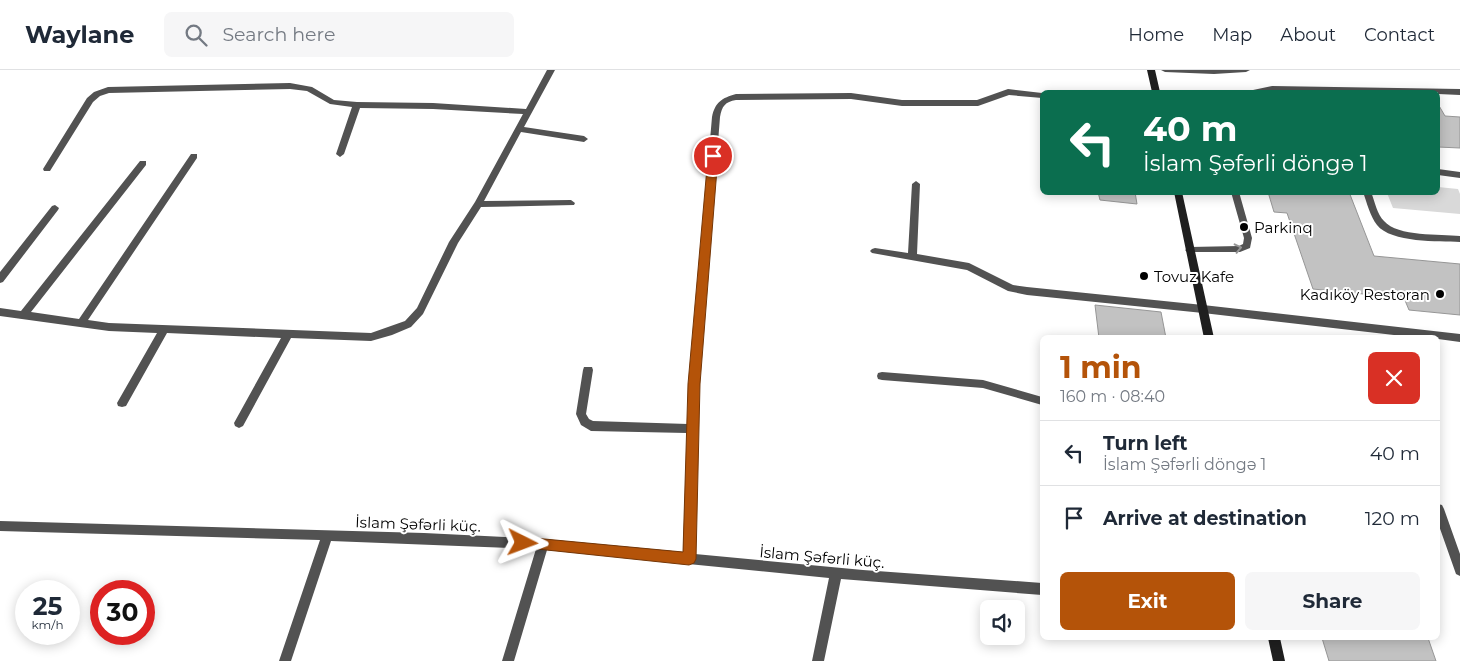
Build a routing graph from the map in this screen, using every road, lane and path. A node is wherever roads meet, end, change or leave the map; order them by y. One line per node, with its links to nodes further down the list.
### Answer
1 (551, 70): 12 (street)
2 (1151, 70): 5 (main road)
3 (1164, 70): 4 (street)
4 (1246, 70)
5 (1156, 90)
6 (1267, 90): 7 (street)
7 (1335, 90)
8 (1440, 92): 9 (street)
9 (1460, 92)
10 (1040, 96): 49 (street)
11 (357, 105): 12 (street); 15 (street); 18 (street)
12 (527, 112): 13 (street)
13 (518, 129): 14 (street); 26 (street)
14 (584, 139)
15 (340, 154)
16 (194, 156): 36 (street)
17 (144, 163): 35 (street)
18 (47, 169)
19 (1440, 172): 20 (street)
20 (1460, 175)
21 (916, 184): 31 (street)
22 (1179, 195): 29 (main road)
23 (1237, 195): 29 (street, one-way to 23)
24 (1367, 195): 28 (street)
25 (571, 203): 26 (street)
26 (478, 204): 39 (street)
27 (55, 208): 32 (street)
28 (1460, 239)
29 (1190, 250): 33 (main road)
30 (875, 251): 31 (street)
31 (912, 257): 33 (street)
32 (0, 279)
33 (1203, 309): 38 (street); 40 (main road)
34 (0, 312): 35 (street)
35 (23, 316): 36 (street)
36 (81, 324): 37 (street)
37 (164, 329): 39 (street); 47 (street)
38 (1374, 333): 41 (street)
39 (288, 334): 48 (street)
40 (1208, 335)
41 (1408, 335)
42 (1440, 337): 43 (street)
43 (1460, 338)
44 (588, 370): 49 (street)
45 (882, 376): 46 (street)
46 (1040, 400)
47 (122, 403)
48 (239, 423)
49 (692, 429): 54 (street)
50 (0, 526): 52 (street, İslam Şəfərli küç.)
51 (1441, 528): 55 (street)
52 (327, 536): 53 (street, İslam Şəfərli küç.); 59 (street)
53 (543, 544): 54 (street, İslam Şəfərli küç.); 60 (street)
54 (689, 559): 56 (street, İslam Şəfərli küç.)
55 (1460, 570)
56 (836, 574): 57 (street, İslam Şəfərli küç.); 61 (street)
57 (1040, 589)
58 (1274, 640): 62 (main road)
59 (285, 661)
60 (508, 661)
61 (818, 661)
62 (1279, 661)

